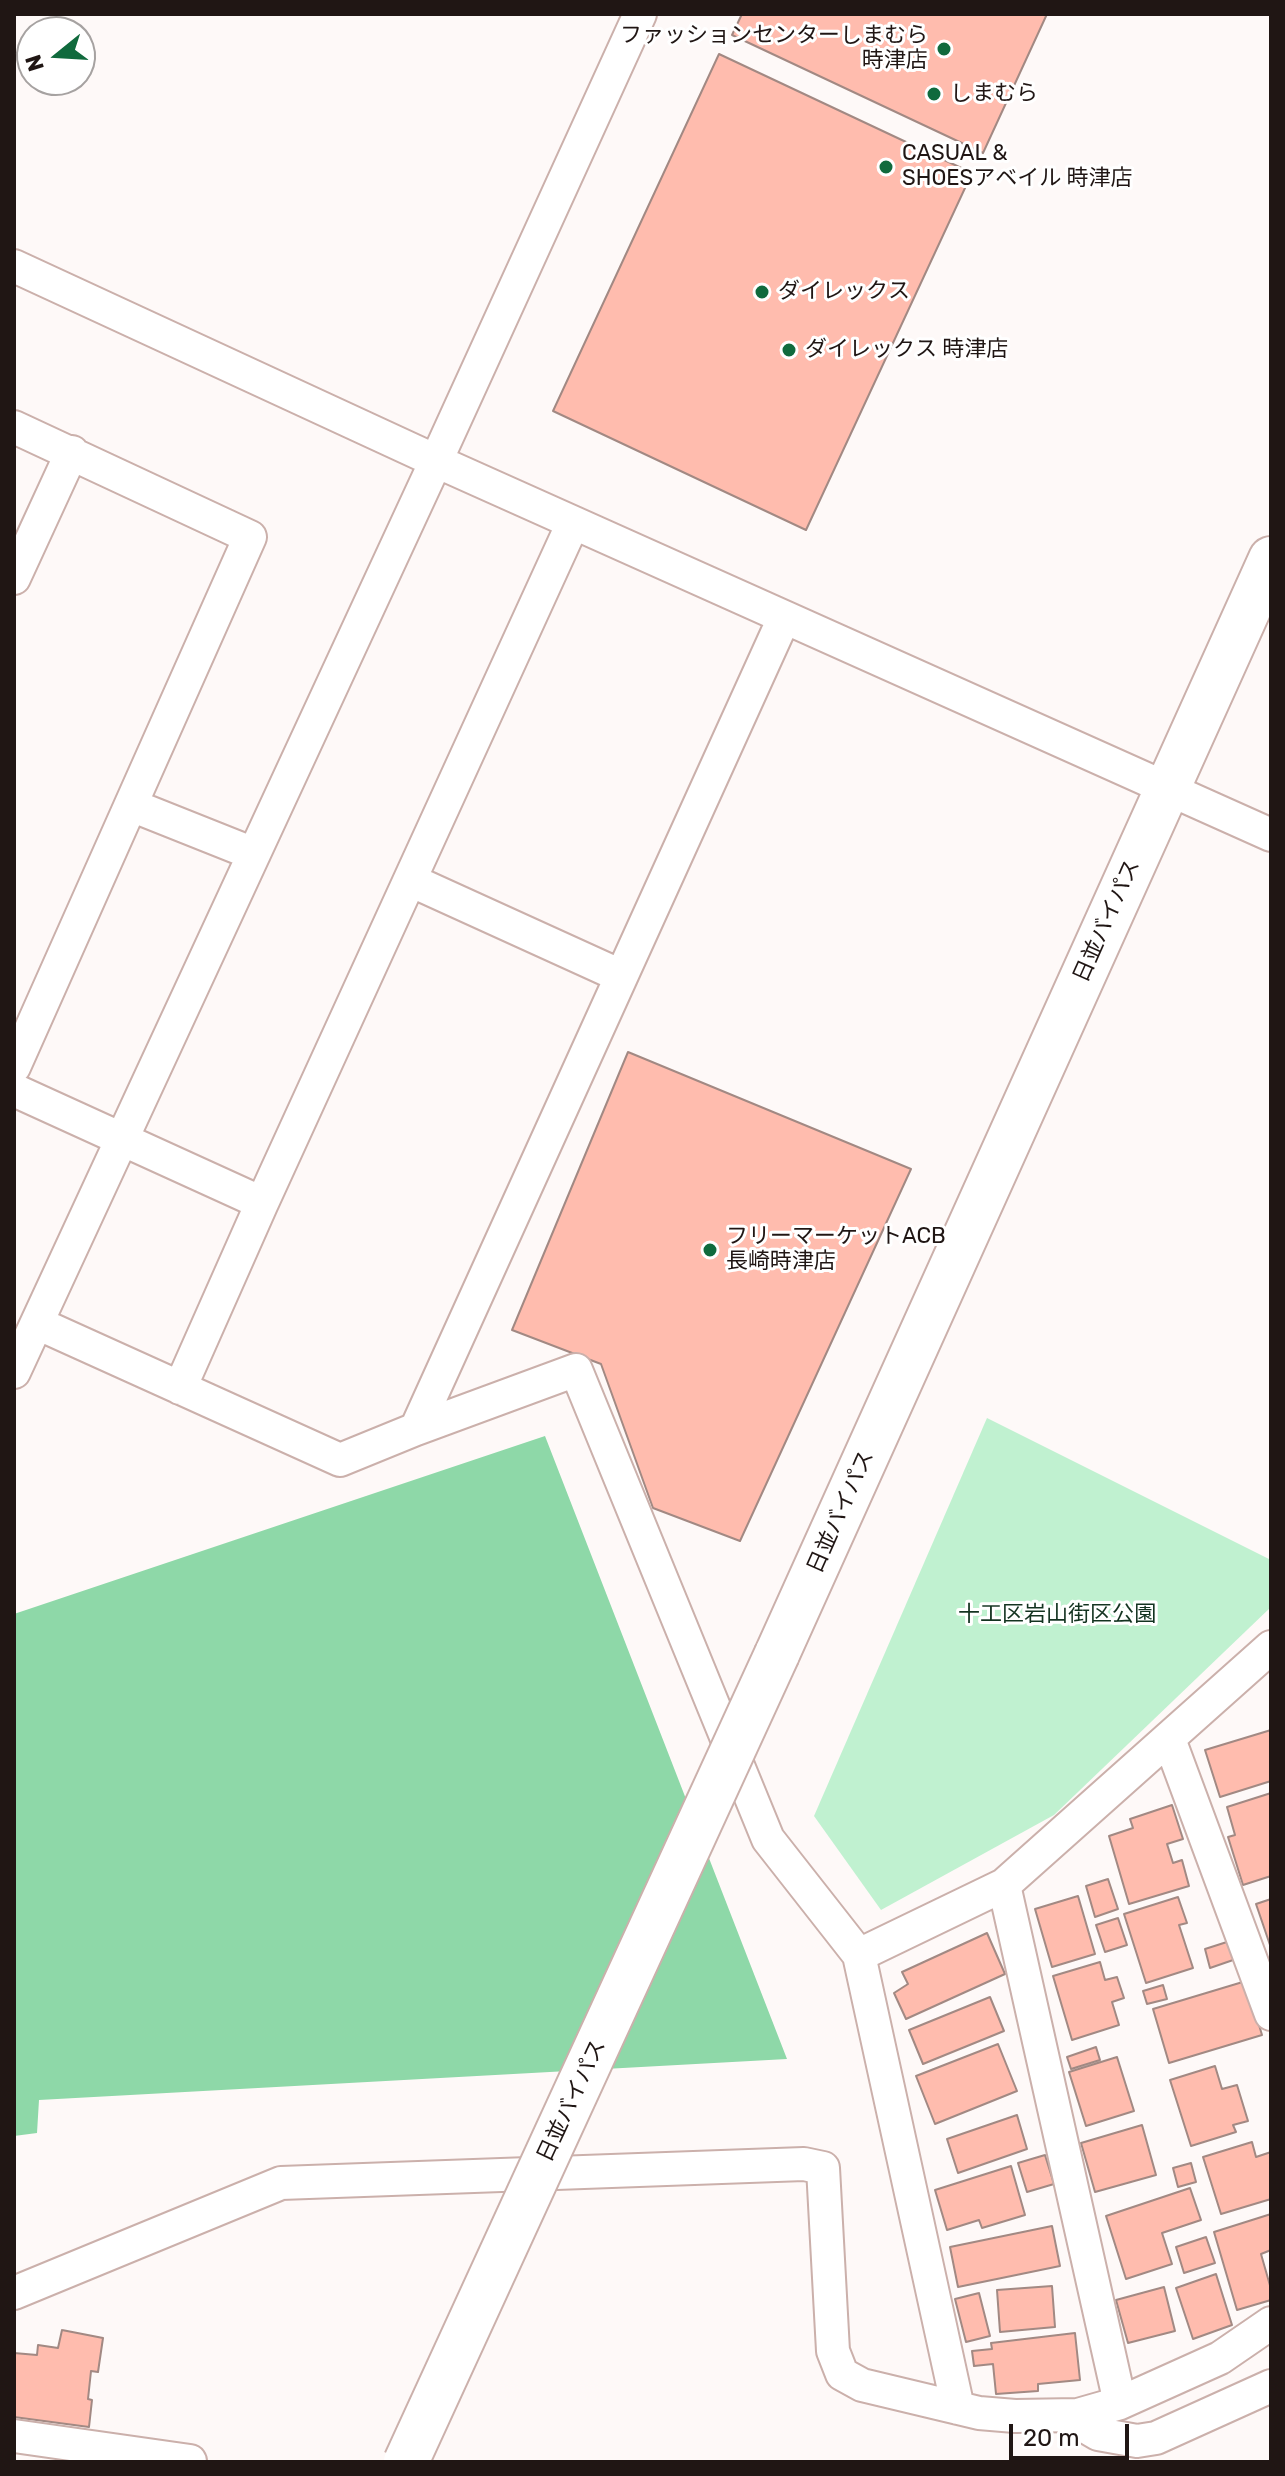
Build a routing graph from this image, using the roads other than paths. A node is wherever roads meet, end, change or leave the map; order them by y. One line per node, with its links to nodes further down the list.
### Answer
1 (640, 14): 5 (street)
2 (14, 266): 5 (street)
3 (14, 427): 4 (street)
4 (72, 452): 8 (street); 11 (street)
5 (436, 461): 6 (street); 13 (street)
6 (573, 523): 9 (street); 14 (street)
7 (1271, 559): 10 (highway, 日並バイパス)
8 (14, 578)
9 (784, 618): 10 (street); 15 (street)
10 (1166, 790): 12 (street); 37 (highway, 日並バイパス, bridge)
11 (131, 805): 13 (street); 16 (street)
12 (1271, 835)
13 (254, 854): 18 (street)
14 (410, 880): 15 (street); 19 (street)
15 (621, 976): 23 (street)
16 (14, 1067)
17 (14, 1090): 18 (street)
18 (122, 1139): 19 (street); 20 (street)
19 (262, 1203): 22 (street)
20 (37, 1323): 21 (street); 22 (street)
21 (14, 1372)
22 (180, 1388): 23 (street)
23 (416, 1429): 27 (street)
24 (1271, 1647): 25 (street)
25 (1169, 1739): 26 (street); 28 (street)
26 (1004, 1885): 27 (street); 32 (street)
27 (859, 1955): 33 (street)
28 (1271, 2014)
29 (14, 2293): 33 (street)
30 (1271, 2323): 32 (street)
31 (1271, 2386): 34 (street)
32 (1120, 2403): 34 (street)
33 (958, 2408): 34 (street)
34 (1078, 2415)
35 (14, 2436): 36 (street)
36 (190, 2461)
37 (406, 2462)

